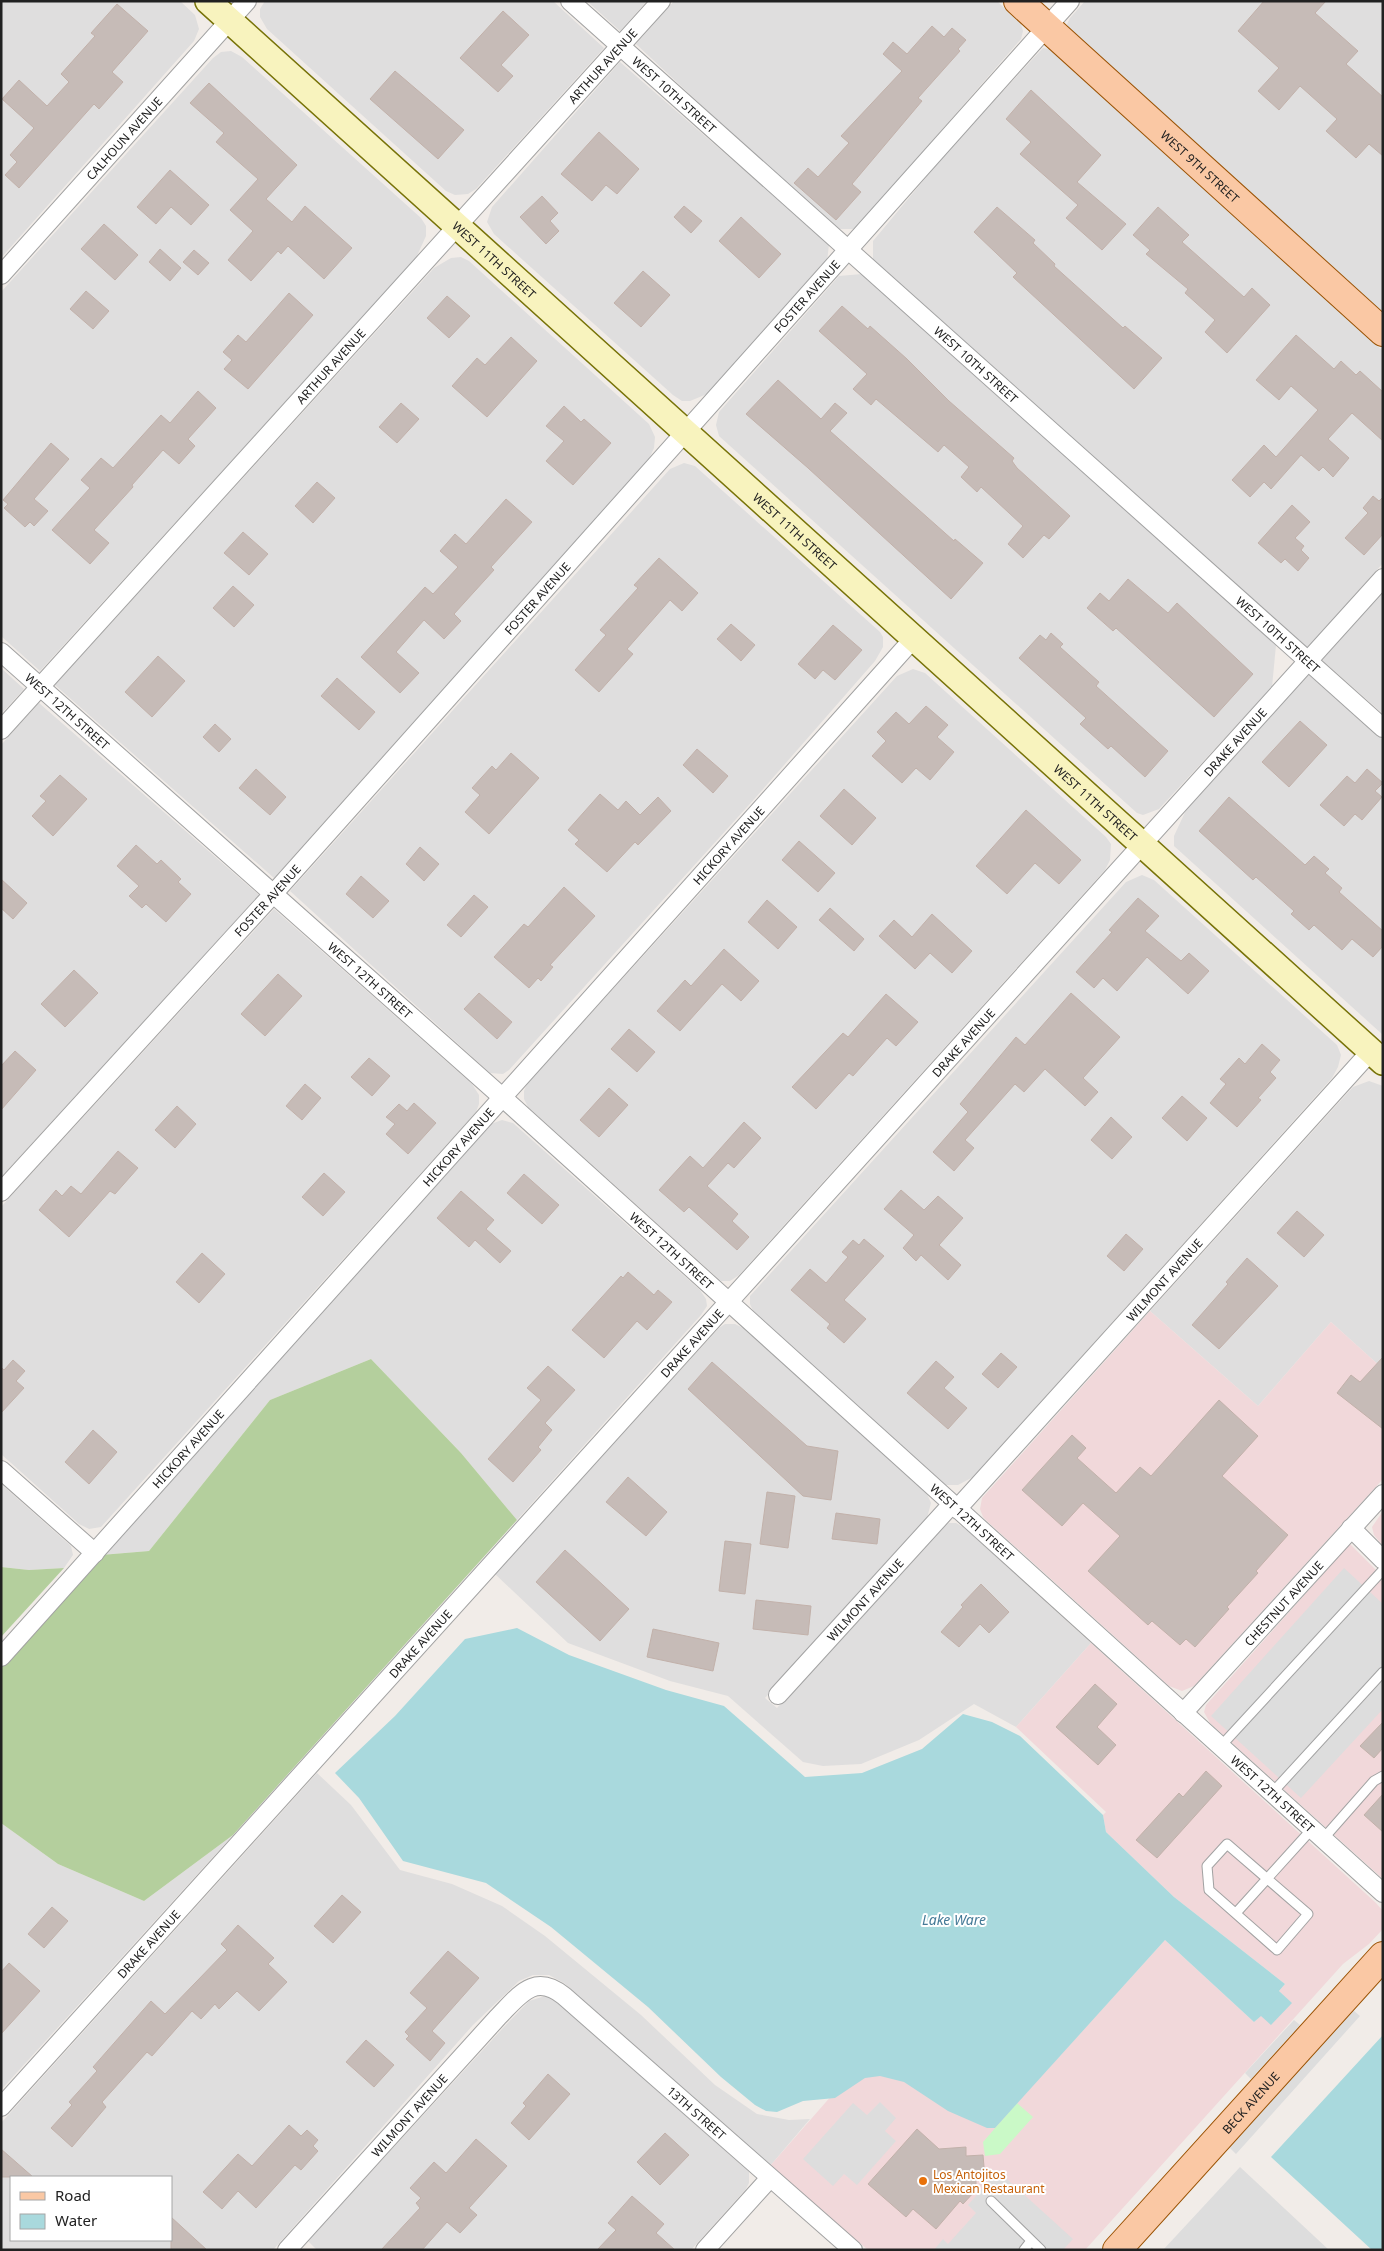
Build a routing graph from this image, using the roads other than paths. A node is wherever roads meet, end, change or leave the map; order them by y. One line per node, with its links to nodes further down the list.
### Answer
1 (208, 1): 7 (main road, WEST 11TH STREET)
2 (247, 1): 7 (street, CALHOUN AVENUE)
3 (570, 1): 9 (street, WEST 10TH STREET)
4 (661, 1): 9 (street, ARTHUR AVENUE)
5 (1018, 1): 8 (main road, WEST 9TH STREET)
6 (1070, 1): 8 (street, FOSTER AVENUE)
7 (230, 21): 10 (main road, WEST 11TH STREET); 12 (street, CALHOUN AVENUE)
8 (1046, 27): 11 (street, FOSTER AVENUE); 13 (main road, WEST 9TH STREET)
9 (621, 47): 10 (street, ARTHUR AVENUE); 11 (street, WEST 10TH STREET)
10 (458, 226): 14 (main road, WEST 11TH STREET); 19 (street, ARTHUR AVENUE)
11 (849, 252): 14 (street, FOSTER AVENUE); 18 (street, WEST 10TH STREET)
12 (1, 276)
13 (1383, 332)
14 (686, 432): 16 (main road, WEST 11TH STREET); 23 (street, FOSTER AVENUE)
15 (1383, 578): 18 (street, DRAKE AVENUE)
16 (914, 638): 22 (main road, WEST 11TH STREET); 25 (street, HICKORY AVENUE)
17 (1, 652): 19 (street, WEST 12TH STREET)
18 (1308, 661): 20 (street, WEST 10TH STREET); 22 (street, DRAKE AVENUE)
19 (40, 687): 21 (street, ARTHUR AVENUE); 23 (street, WEST 12TH STREET)
20 (1383, 728)
21 (1, 730)
22 (1143, 844): 24 (main road, WEST 11TH STREET); 27 (street, DRAKE AVENUE)
23 (274, 893): 25 (street, WEST 12TH STREET); 26 (street, FOSTER AVENUE)
24 (1377, 1056): 30 (street, WILMONT AVENUE)
25 (502, 1097): 27 (street, WEST 12TH STREET); 32 (street, HICKORY AVENUE)
26 (1, 1192)
27 (728, 1302): 30 (street, WEST 12TH STREET); 48 (street, DRAKE AVENUE)
28 (1, 1470): 32 (street)
29 (1383, 1494): 31 (street, CHESTNUT AVENUE)
30 (955, 1506): 37 (street, WILMONT AVENUE); 38 (street, WEST 12TH STREET)
31 (1351, 1528): 33 (street); 38 (street, CHESTNUT AVENUE)
32 (95, 1553): 35 (street, HICKORY AVENUE)
33 (1383, 1560)
34 (1383, 1570): 39 (lane)
35 (1, 1656)
36 (1383, 1672): 41 (lane)
37 (778, 1695)
38 (1183, 1713): 39 (street, WEST 12TH STREET)
39 (1220, 1747): 41 (street, WEST 12TH STREET)
40 (1383, 1776): 42 (lane)
41 (1272, 1793): 42 (street, WEST 12TH STREET)
42 (1317, 1834): 43 (lane); 44 (street, WEST 12TH STREET)
43 (1268, 1878): 45 (lane); 45 (lane); 45 (lane)
44 (1383, 1893)
45 (1236, 1914)
46 (1383, 1956): 57 (main road, BECK AVENUE)
47 (537, 1986): 49 (street, 13TH STREET); 52 (street, WILMONT AVENUE)
48 (1, 2107)
49 (770, 2178): 53 (street); 54 (street, 13TH STREET)
50 (991, 2201): 51 (lane)
51 (1032, 2241): 55 (lane); 56 (lane)
52 (287, 2250)
53 (705, 2250)
54 (853, 2250)
55 (1024, 2250)
56 (1041, 2250)
57 (1117, 2250)

